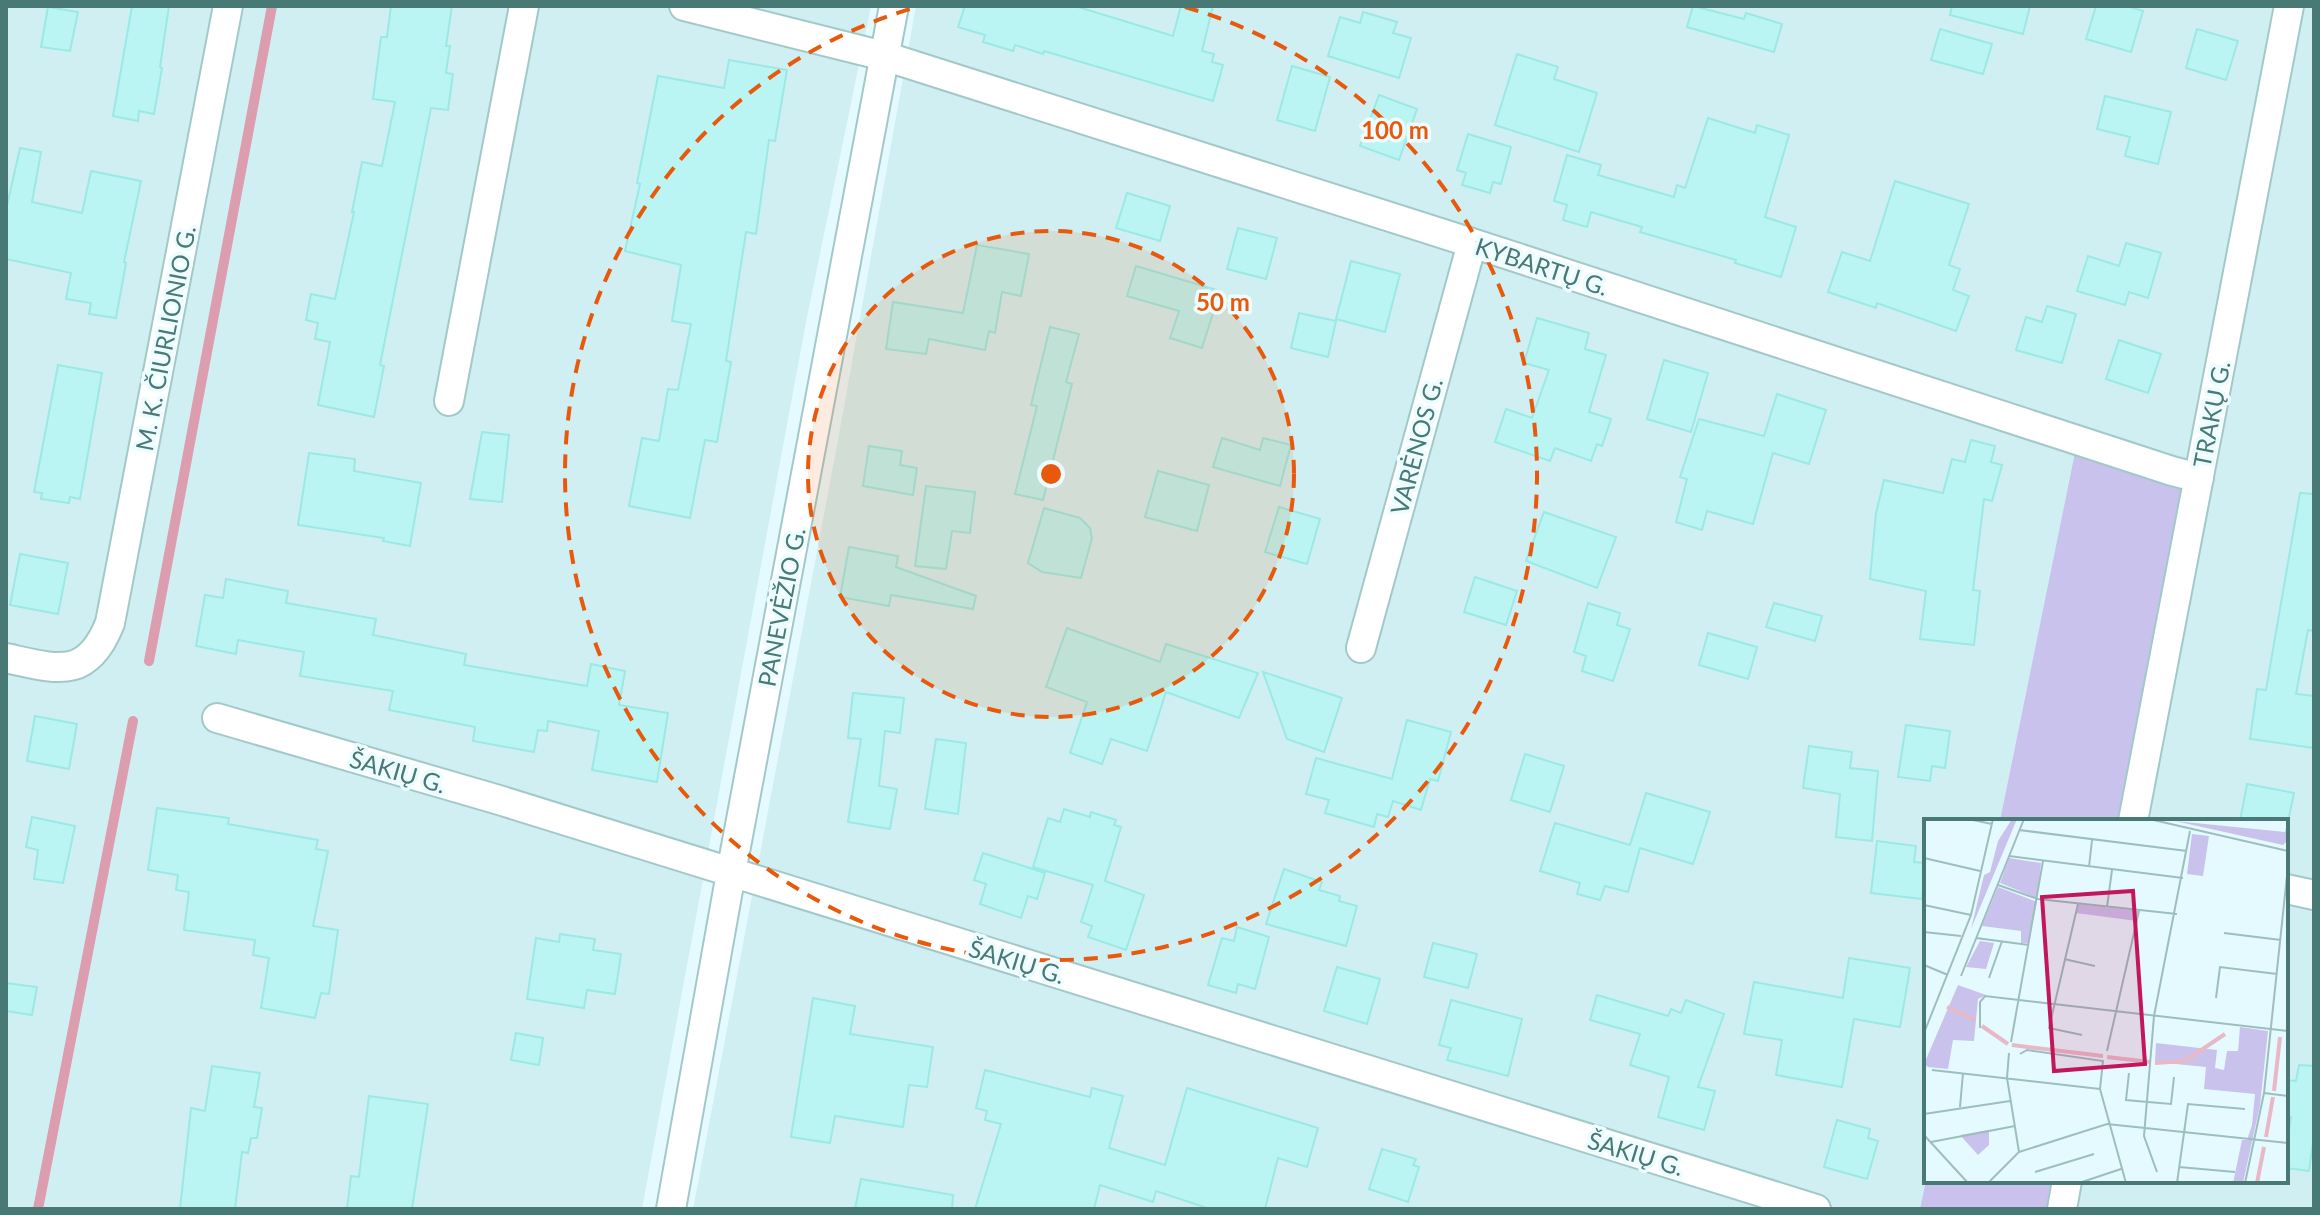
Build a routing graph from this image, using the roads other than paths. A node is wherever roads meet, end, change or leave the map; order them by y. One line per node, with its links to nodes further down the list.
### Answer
1 (228, 6): 11 (street, M. K. ČIURLIONIO G.)
2 (524, 6): 8 (street)
3 (684, 6): 6 (street, KYBARTŲ G.)
4 (894, 6): 6 (street, PANEVĖŽIO G.)
5 (2289, 6): 9 (street, TRAKŲ G.)
6 (884, 56): 7 (street, KYBARTŲ G.); 14 (street, PANEVĖŽIO G.)
7 (1472, 243): 9 (street, KYBARTŲ G.); 10 (street, VARĖNOS G.)
8 (449, 401)
9 (2199, 478): 13 (street, TRAKŲ G.)
10 (1361, 648)
11 (6, 658)
12 (217, 718): 14 (street, ŠAKIŲ G.)
13 (2133, 819)
14 (731, 873): 18 (street, PANEVĖŽIO G.); 19 (street, ŠAKIŲ G.)
15 (2288, 889): 16 (street)
16 (2314, 895)
17 (2067, 1183): 20 (street)
18 (671, 1209)
19 (1816, 1209)
20 (2062, 1209)

